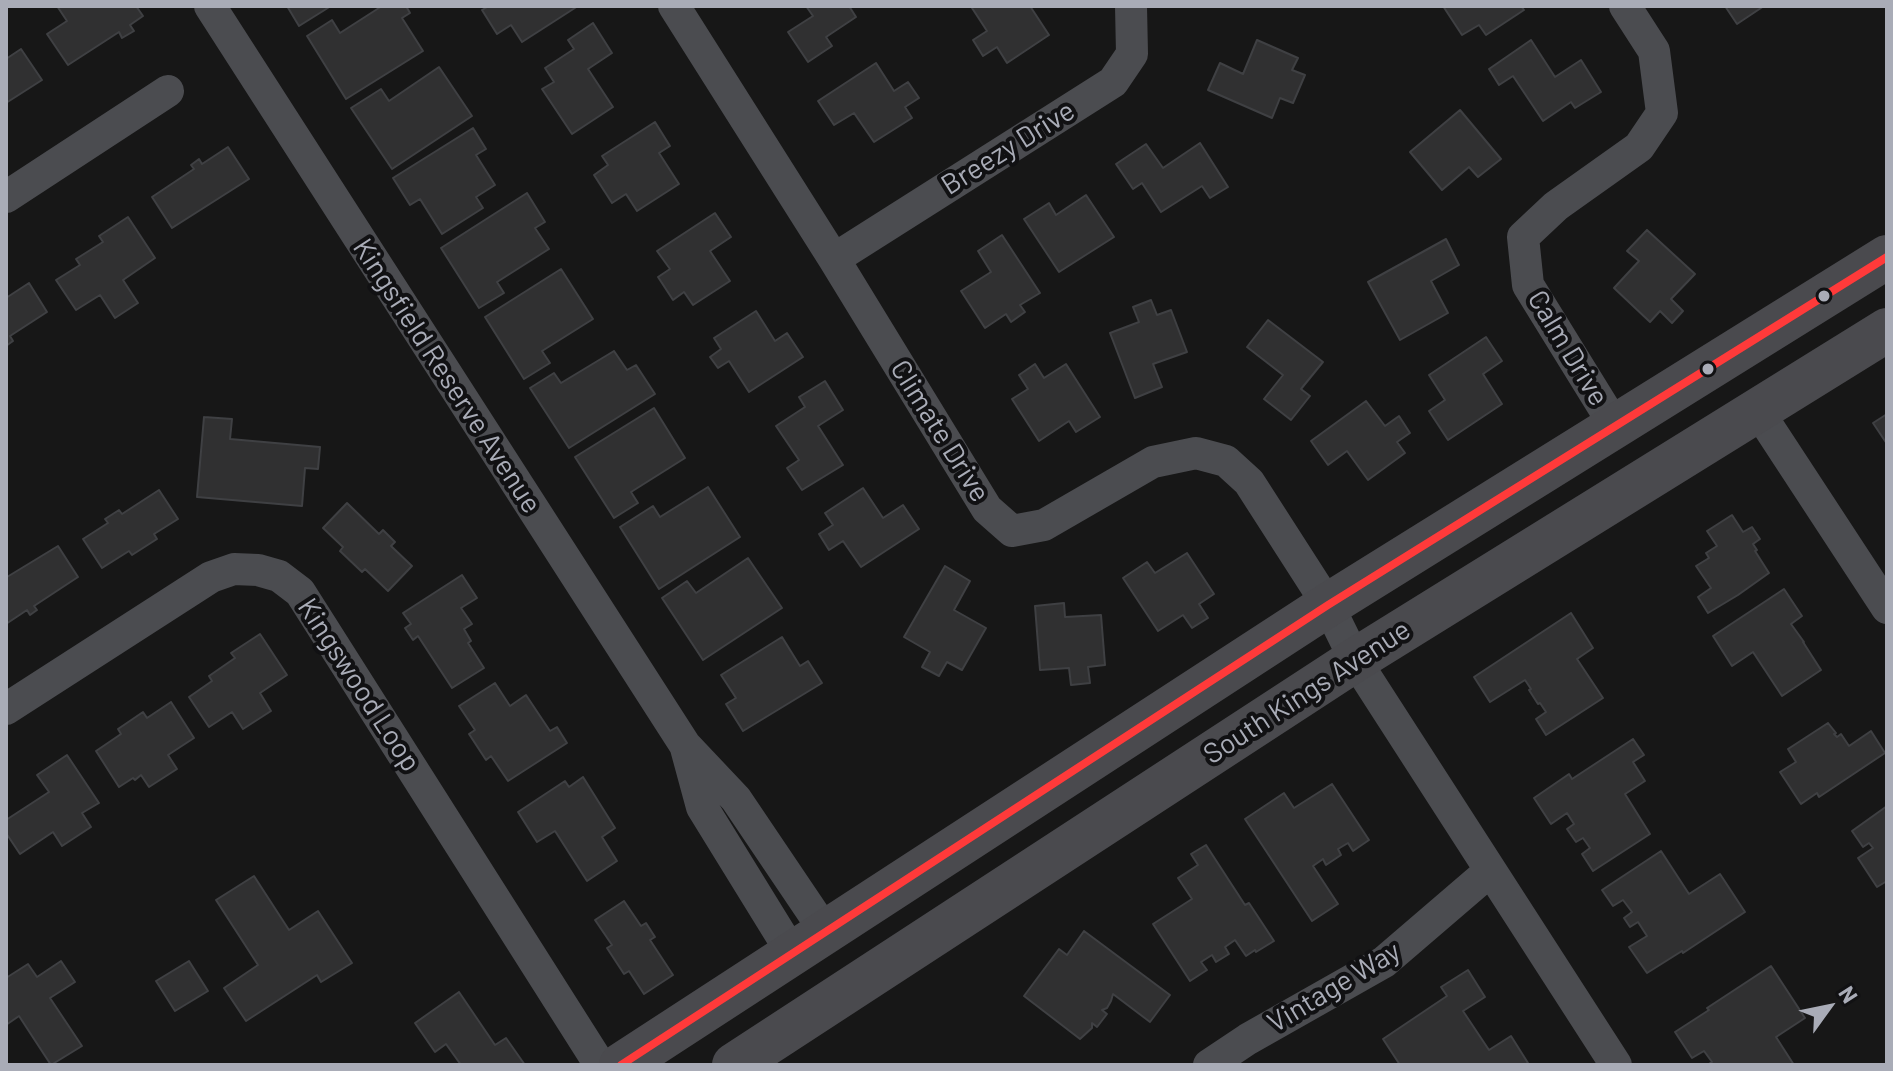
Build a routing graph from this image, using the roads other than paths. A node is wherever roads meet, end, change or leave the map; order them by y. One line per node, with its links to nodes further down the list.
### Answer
1 (210, 6): 17 (street, Kingsfield Reserve Avenue)
2 (674, 6): 8 (street, Climate Drive)
3 (1131, 6): 8 (street, Breezy Drive)
4 (1625, 6): 11 (street, Calm Drive)
5 (168, 91): 6 (street)
6 (6, 197)
7 (1887, 257): 11 (main road)
8 (834, 259): 12 (street, Climate Drive)
9 (1887, 330): 10 (main road, South Kings Avenue)
10 (1758, 411): 13 (street); 14 (main road, South Kings Avenue)
11 (1615, 426): 12 (main road)
12 (1328, 605): 14 (street, Climate Drive); 17 (main road)
13 (1887, 608)
14 (1355, 660): 16 (street); 20 (main road, South Kings Avenue)
15 (6, 709): 18 (street, Kingswood Loop)
16 (1490, 871): 21 (street, Vintage Way); 22 (street)
17 (809, 942): 19 (main road)
18 (600, 1065)
19 (621, 1065)
20 (734, 1065)
21 (1209, 1065)
22 (1616, 1065)

